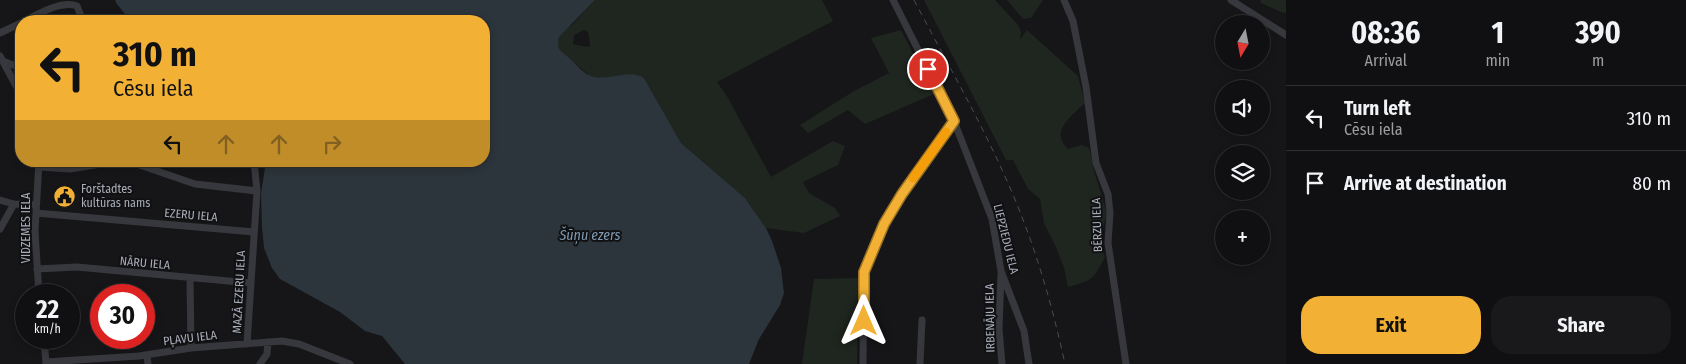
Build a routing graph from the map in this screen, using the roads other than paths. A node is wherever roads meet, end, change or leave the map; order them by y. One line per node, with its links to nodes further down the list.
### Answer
1 (893, 0): 12 (street, LIEPZIEDU IELA)
2 (1064, 0): 44 (street, BĒRZU IELA)
3 (1232, 0): 8 (street)
4 (36, 15): 5 (street)
5 (81, 15)
6 (15, 26): 7 (street)
7 (0, 34)
8 (1286, 34)
9 (1, 59): 10 (street); 11 (street)
10 (15, 65)
11 (15, 84)
12 (954, 121): 25 (street, LIEPZIEDU IELA); 40 (street)
13 (39, 167): 21 (street, VIDZEMES IELA)
14 (58, 167): 15 (street)
15 (82, 167)
16 (145, 167): 18 (street)
17 (255, 167): 18 (street, MAZĀ EZERU IELA)
18 (257, 190): 23 (street, MAZĀ EZERU IELA)
19 (0, 200): 20 (street, EZERU IELA)
20 (14, 204): 21 (street, EZERU IELA); 22 (street)
21 (36, 209): 23 (street, EZERU IELA); 24 (street, VIDZEMES IELA)
22 (0, 229)
23 (254, 232): 27 (street, MAZĀ EZERU IELA)
24 (37, 269): 26 (street, NĀRU IELA); 28 (street, VIDZEMES IELA)
25 (1001, 271): 42 (street, IRBENĀJU IELA); 43 (street, LIEPZIEDU IELA)
26 (190, 278): 27 (street, NĀRU IELA); 32 (street)
27 (250, 283): 31 (street, MAZĀ EZERU IELA)
28 (39, 284)
29 (922, 320): 41 (street)
30 (268, 342): 31 (street, MAZĀ EZERU IELA); 38 (street); 39 (street, MAZĀ EZERU IELA)
31 (248, 344): 32 (street, PĻAVU IELA)
32 (191, 348): 34 (street, PĻAVU IELA)
33 (45, 349): 36 (street)
34 (147, 355): 35 (street, PĻAVU IELA); 37 (street)
35 (90, 361): 36 (street, PĻAVU IELA)
36 (46, 363)
37 (148, 364)
38 (260, 364)
39 (350, 364)
40 (863, 364)
41 (920, 364)
42 (1002, 364)
43 (1029, 364)
44 (1126, 364)

